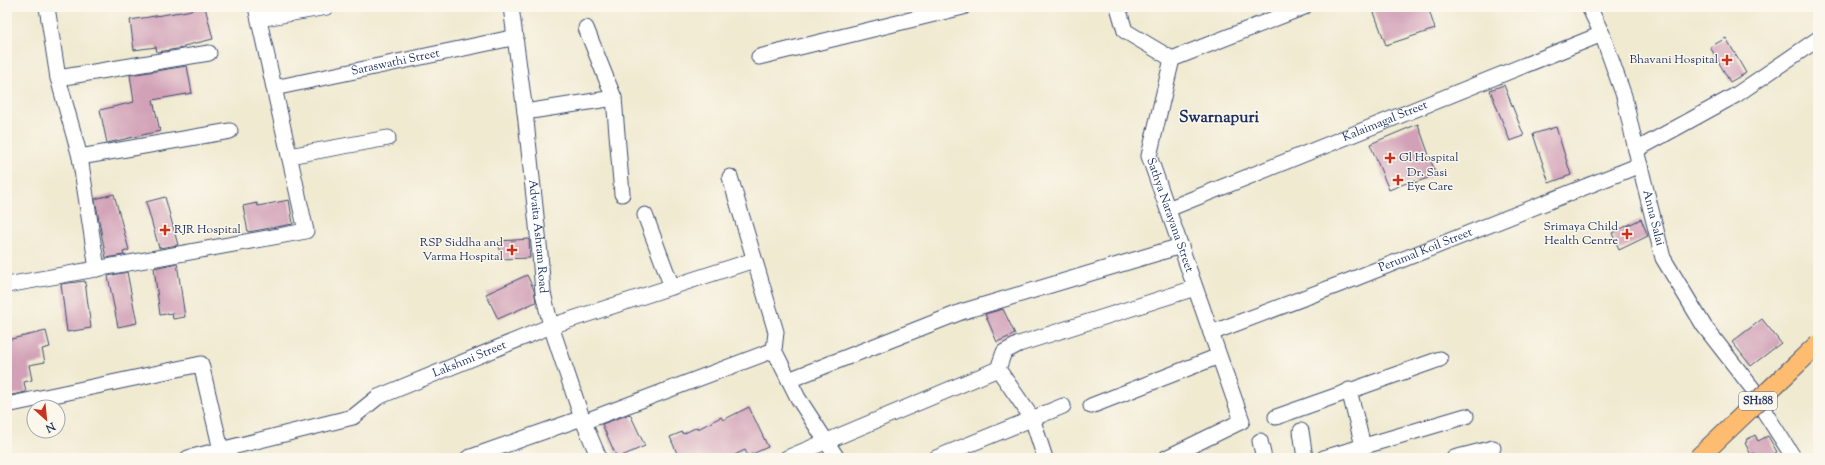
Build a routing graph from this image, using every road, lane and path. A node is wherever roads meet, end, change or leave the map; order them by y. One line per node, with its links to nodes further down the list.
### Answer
1 (47, 7): 16 (street)
2 (327, 7): 8 (street)
3 (511, 7): 11 (street, Advaita Ashram Road)
4 (962, 7): 14 (street)
5 (1118, 7): 15 (street)
6 (1304, 7): 15 (street)
7 (1588, 7): 10 (street, Anna Salai)
8 (258, 13): 17 (street)
9 (586, 28): 18 (street)
10 (1602, 34): 22 (street, Anna Salai); 28 (street, Kalaimagal Street)
11 (516, 37): 17 (street, Saraswathi Street); 19 (street, Advaita Ashram Road)
12 (1818, 39): 22 (street)
13 (209, 53): 16 (street)
14 (759, 57)
15 (1172, 59): 28 (street, Sathya Narayana Street)
16 (58, 78): 24 (street)
17 (274, 88): 23 (street)
18 (614, 98): 19 (street); 27 (street)
19 (525, 112): 36 (street, Advaita Ashram Road)
20 (230, 131): 24 (street)
21 (388, 138): 23 (street)
22 (1636, 150): 25 (street, Anna Salai)
23 (289, 156): 32 (street)
24 (80, 157): 32 (street)
25 (1640, 165): 37 (street, Perumal Koil Street); 71 (street, Anna Salai)
26 (730, 177): 31 (street)
27 (622, 194)
28 (1168, 209): 30 (street, Sathya Narayana Street)
29 (645, 215): 34 (street)
30 (1180, 246): 35 (street, Sathya Narayana Street); 43 (street)
31 (754, 260): 34 (street, Lakshmi Street); 39 (street)
32 (97, 269): 33 (street)
33 (7, 285)
34 (672, 287): 36 (street, Lakshmi Street)
35 (1195, 288): 37 (street, Sathya Narayana Street); 42 (street)
36 (551, 326): 51 (street, Advaita Ashram Road); 57 (street, Lakshmi Street)
37 (1211, 334): 40 (street, Sathya Narayana Street)
38 (1818, 344): 70 (main road, SH188, bridge)
39 (774, 350): 43 (street); 51 (street)
40 (1219, 356): 47 (street); 65 (street, Sathya Narayana Street)
41 (1440, 358): 44 (street)
42 (998, 369): 50 (street); 54 (street)
43 (789, 380): 54 (street)
44 (1349, 390): 49 (street); 55 (street)
45 (7, 404): 57 (street)
46 (1063, 406): 50 (street)
47 (1091, 406)
48 (1466, 416): 55 (street)
49 (1276, 417)
50 (1032, 418): 63 (street); 64 (street)
51 (583, 420): 59 (street); 60 (street, Advaita Ashram Road)
52 (1301, 431): 67 (street)
53 (1260, 441): 66 (street)
54 (826, 442): 61 (street); 62 (street)
55 (1363, 446): 68 (street)
56 (1493, 448): 69 (street)
57 (221, 450): 58 (street, Lakshmi Street)
58 (188, 458)
59 (468, 458)
60 (599, 458)
61 (787, 458)
62 (837, 458)
63 (936, 458)
64 (1045, 458)
65 (1166, 458)
66 (1264, 458)
67 (1305, 458)
68 (1324, 458)
69 (1454, 458)
70 (1698, 458)
71 (1794, 458)

